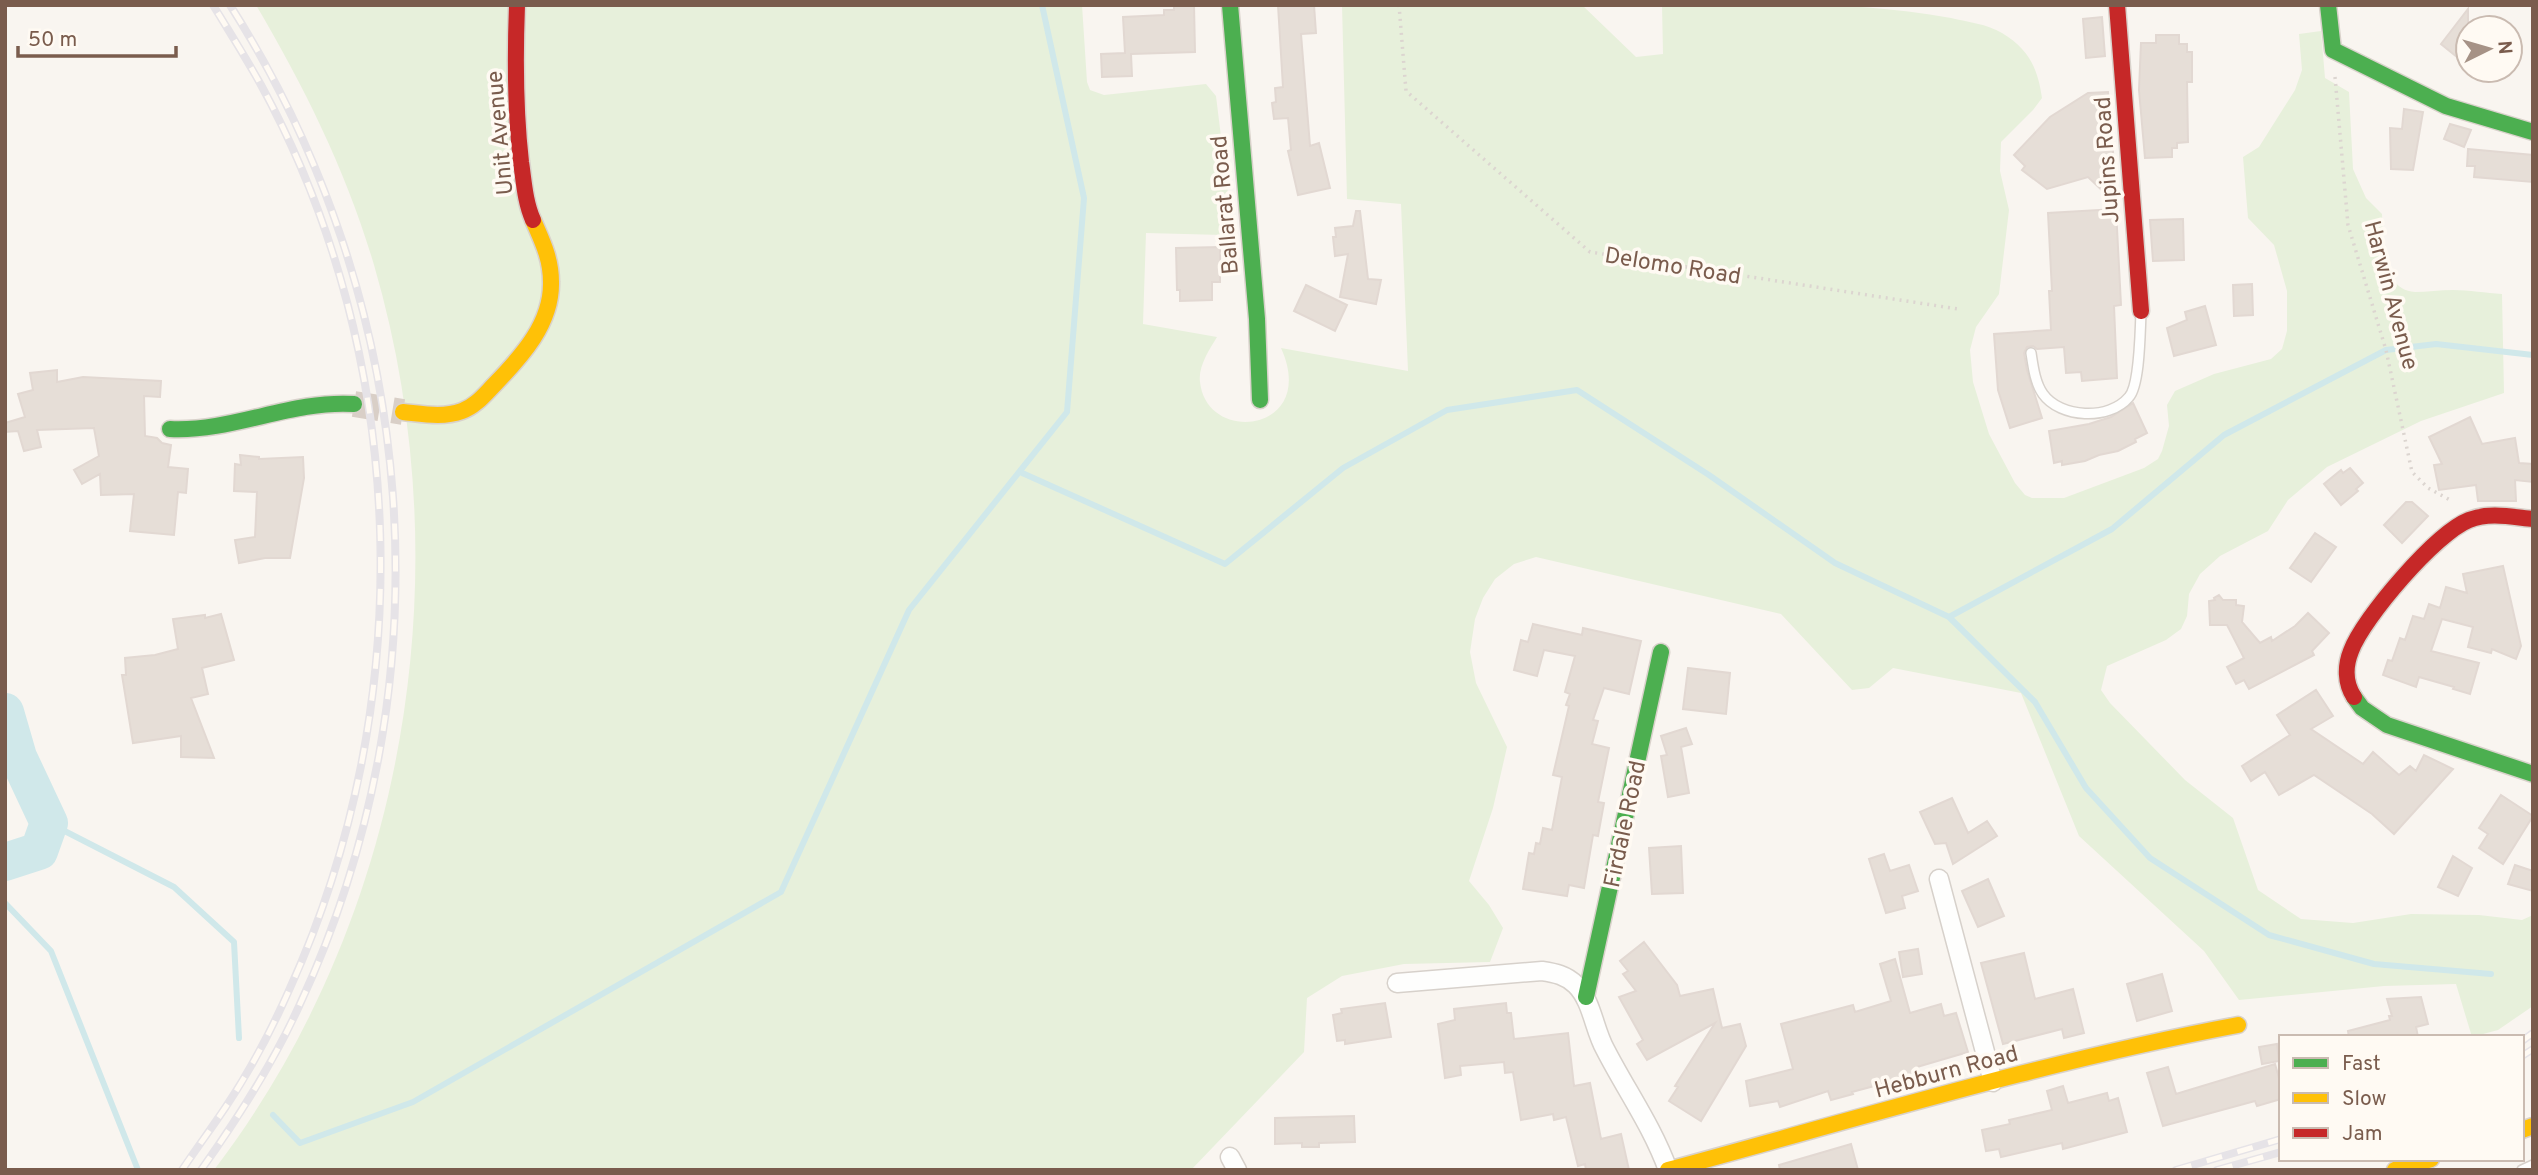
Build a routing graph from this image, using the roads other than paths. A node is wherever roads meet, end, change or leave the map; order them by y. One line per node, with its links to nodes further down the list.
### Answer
1 (517, 5): 10 (street, Unit Avenue)
2 (1230, 5): 8 (street, Ballarat Road)
3 (2117, 5): 6 (street, Jupins Road)
4 (2328, 5): 5 (street)
5 (2533, 132)
6 (2141, 311): 7 (lane)
7 (2031, 353)
8 (1260, 400)
9 (354, 404): 11 (street)
10 (403, 412)
11 (170, 429)
12 (2533, 519): 14 (street)
13 (1661, 652): 17 (street, Firdale Road)
14 (2533, 774)
15 (1940, 879): 19 (street)
16 (1397, 983): 17 (street)
17 (1586, 997): 22 (street)
18 (2238, 1026): 19 (street, Hebburn Road)
19 (1993, 1082): 22 (street, Hebburn Road)
20 (2424, 1161): 23 (street)
21 (2533, 1166): 24 (lane)
22 (1668, 1170)
23 (2395, 1170)
24 (2522, 1170)

